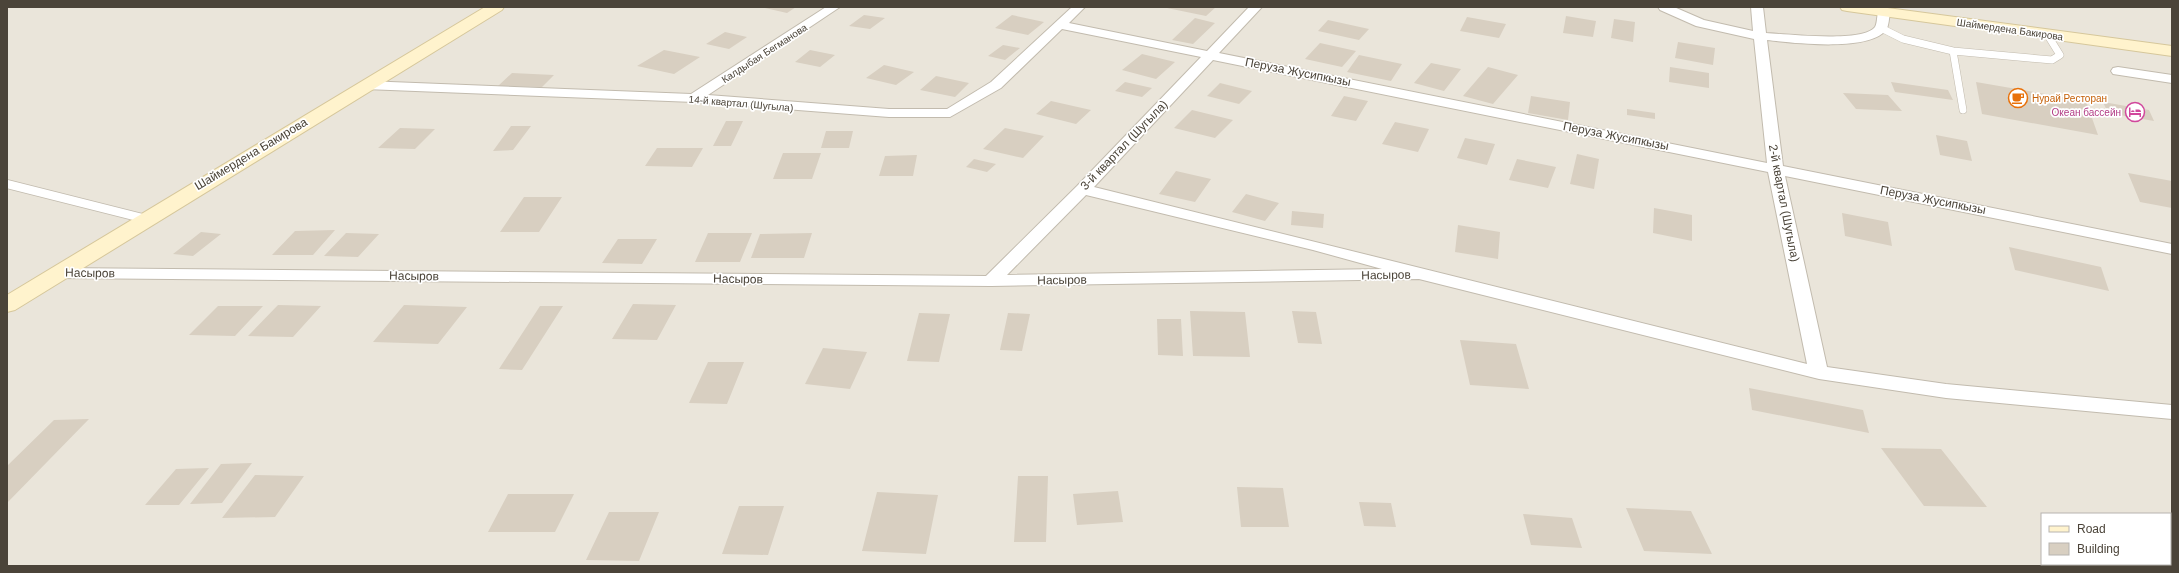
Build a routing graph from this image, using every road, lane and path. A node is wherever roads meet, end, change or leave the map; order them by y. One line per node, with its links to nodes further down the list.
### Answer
1 (497, 7): 18 (street, Шаймердена Бакирова)
2 (834, 7): 19 (street, Калдыбая Бегманова)
3 (1080, 7): 9 (street, 14-й квартал (Шугыла))
4 (1256, 7): 15 (street, 3-й квартал (Шугыла))
5 (1664, 7): 12 (street)
6 (1757, 7): 12 (street, 2-й квартал (Шугыла))
7 (1847, 7): 8 (street, Шаймердена Бакирова)
8 (1884, 12): 10 (street); 11 (street, Шаймердена Бакирова)
9 (1059, 25): 15 (street, Перуза Жусипкызы); 19 (street, 14-й квартал (Шугыла))
10 (1882, 28): 12 (street); 13 (lane)
11 (2047, 34): 13 (lane); 14 (street, Шаймердена Бакирова)
12 (1760, 36): 21 (street, 2-й квартал (Шугыла))
13 (1953, 51): 20 (lane)
14 (2172, 51)
15 (1211, 54): 21 (street, Перуза Жусипкызы); 23 (street, 3-й квартал (Шугыла))
16 (2118, 72): 17 (street)
17 (2172, 79)
18 (365, 85): 19 (street, 14-й квартал (Шугыла)); 24 (street, Шаймердена Бакирова)
19 (694, 98)
20 (1963, 110)
21 (1774, 168): 25 (street, Перуза Жусипкызы); 30 (street, 2-й квартал (Шугыла))
22 (7, 184): 24 (lane)
23 (1083, 189): 27 (street); 28 (street, 3-й квартал (Шугыла))
24 (146, 218): 26 (street, Шаймердена Бакирова)
25 (2172, 249)
26 (57, 273): 28 (street, Насыров); 29 (street, Шаймердена Бакирова)
27 (1419, 274): 28 (street, Насыров); 30 (street)
28 (991, 282)
29 (7, 304)
30 (1819, 373): 31 (street)
31 (2172, 412)

